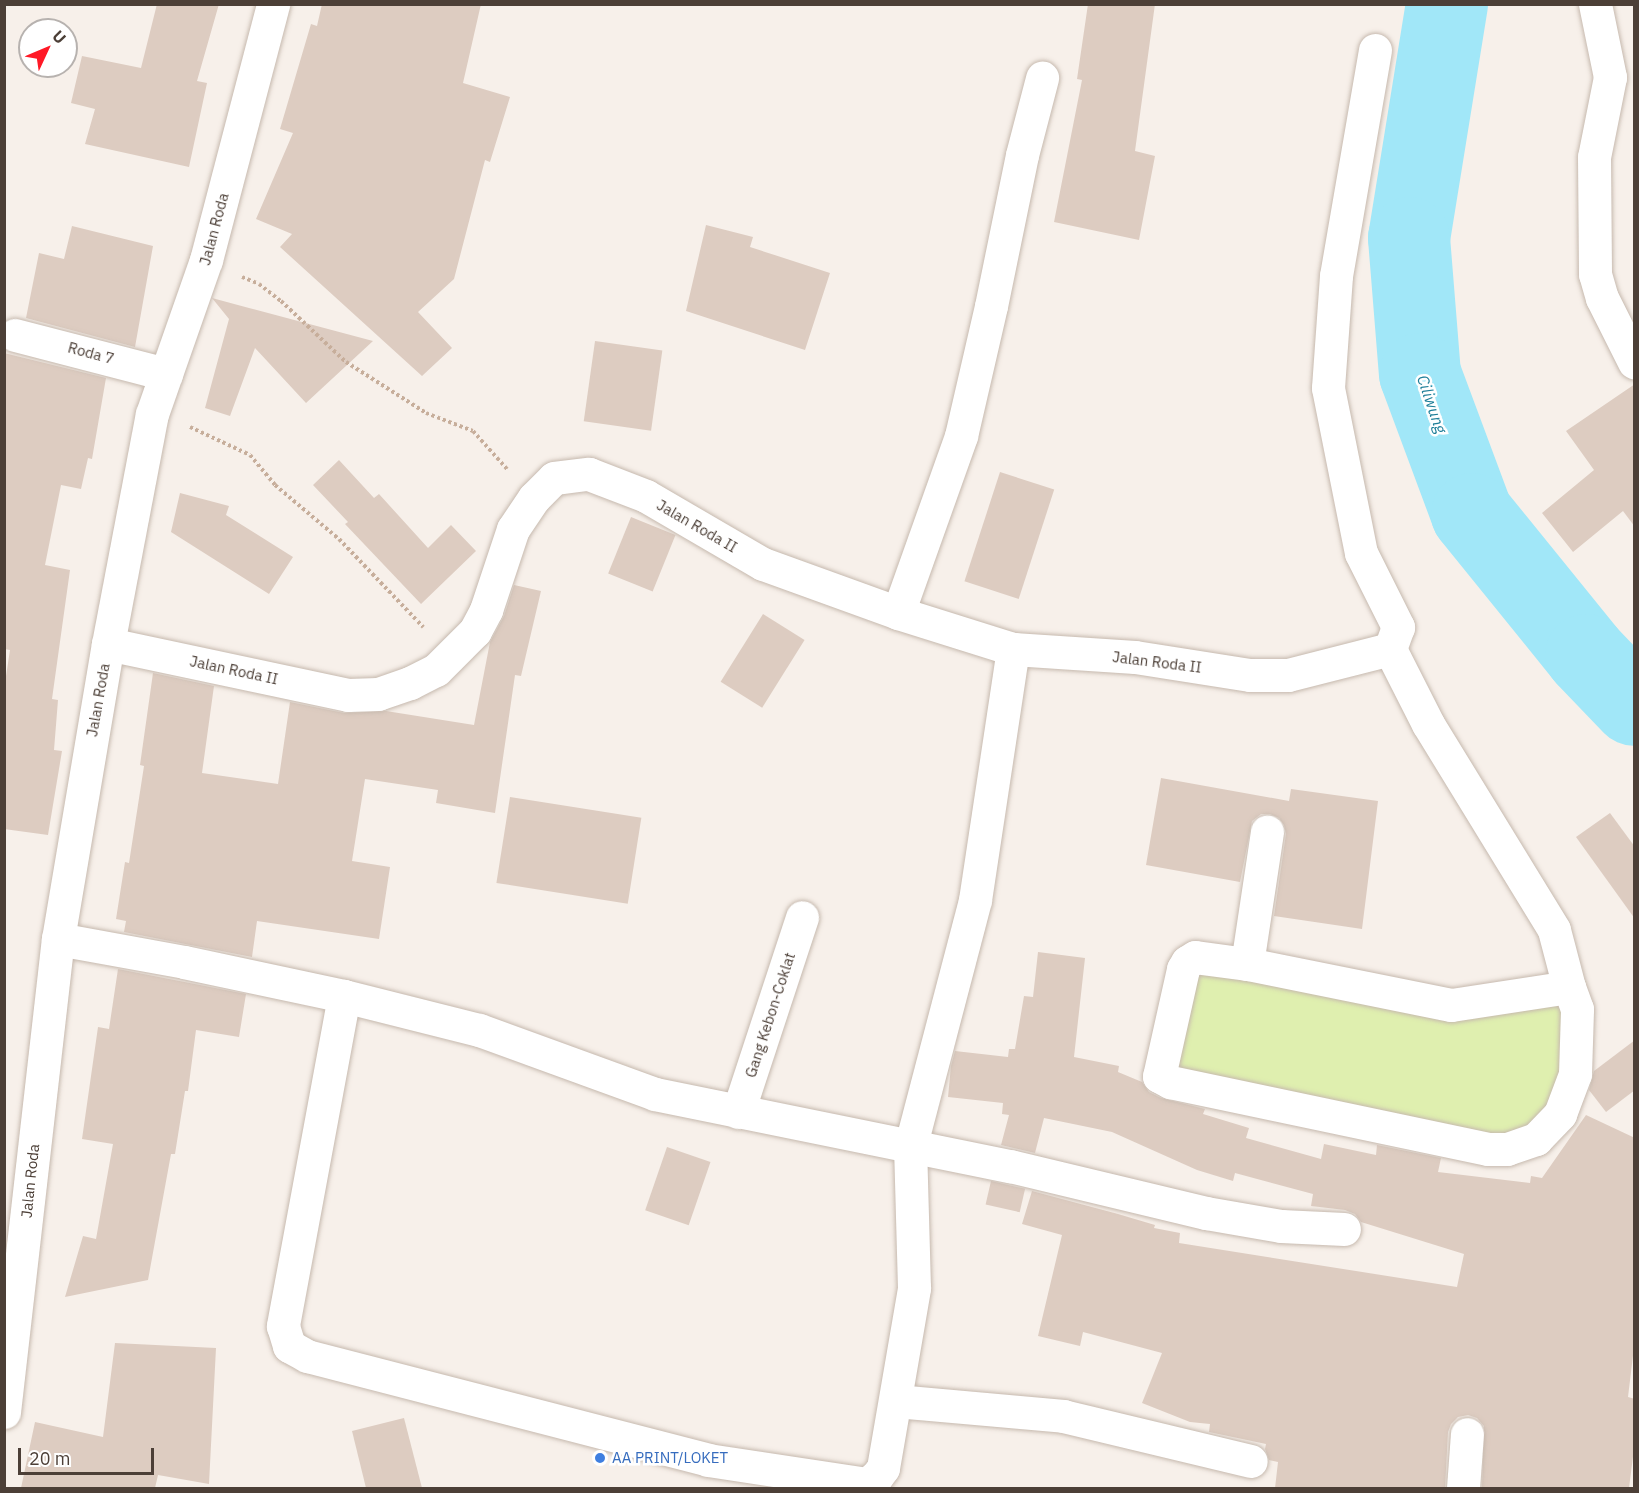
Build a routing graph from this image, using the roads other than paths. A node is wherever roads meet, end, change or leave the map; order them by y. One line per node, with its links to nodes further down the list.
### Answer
1 (273, 4): 7 (street, Jalan Roda)
2 (1595, 4): 6 (street)
3 (1375, 50): 10 (street)
4 (1042, 78): 8 (street)
5 (15, 335): 7 (street, Roda 7)
6 (1635, 362)
7 (166, 374): 9 (street, Jalan Roda)
8 (898, 613): 9 (street, Jalan Roda II); 11 (street, Jalan Roda II)
9 (108, 644): 14 (street, Jalan Roda)
10 (1390, 649): 11 (street, Jalan Roda II); 16 (street)
11 (1013, 650): 19 (street)
12 (1267, 832): 15 (street)
13 (802, 917): 18 (street, Gang Kebon-Coklat)
14 (58, 939): 17 (street); 22 (street, Jalan Roda)
15 (1247, 964): 16 (street); 16 (street)
16 (1569, 987)
17 (344, 996): 18 (street); 21 (street)
18 (738, 1112): 19 (street)
19 (910, 1148): 20 (street); 21 (street)
20 (1344, 1229)
21 (896, 1401): 24 (street)
22 (4, 1412)
23 (1467, 1434): 25 (street)
24 (1251, 1461)
25 (1463, 1488)

